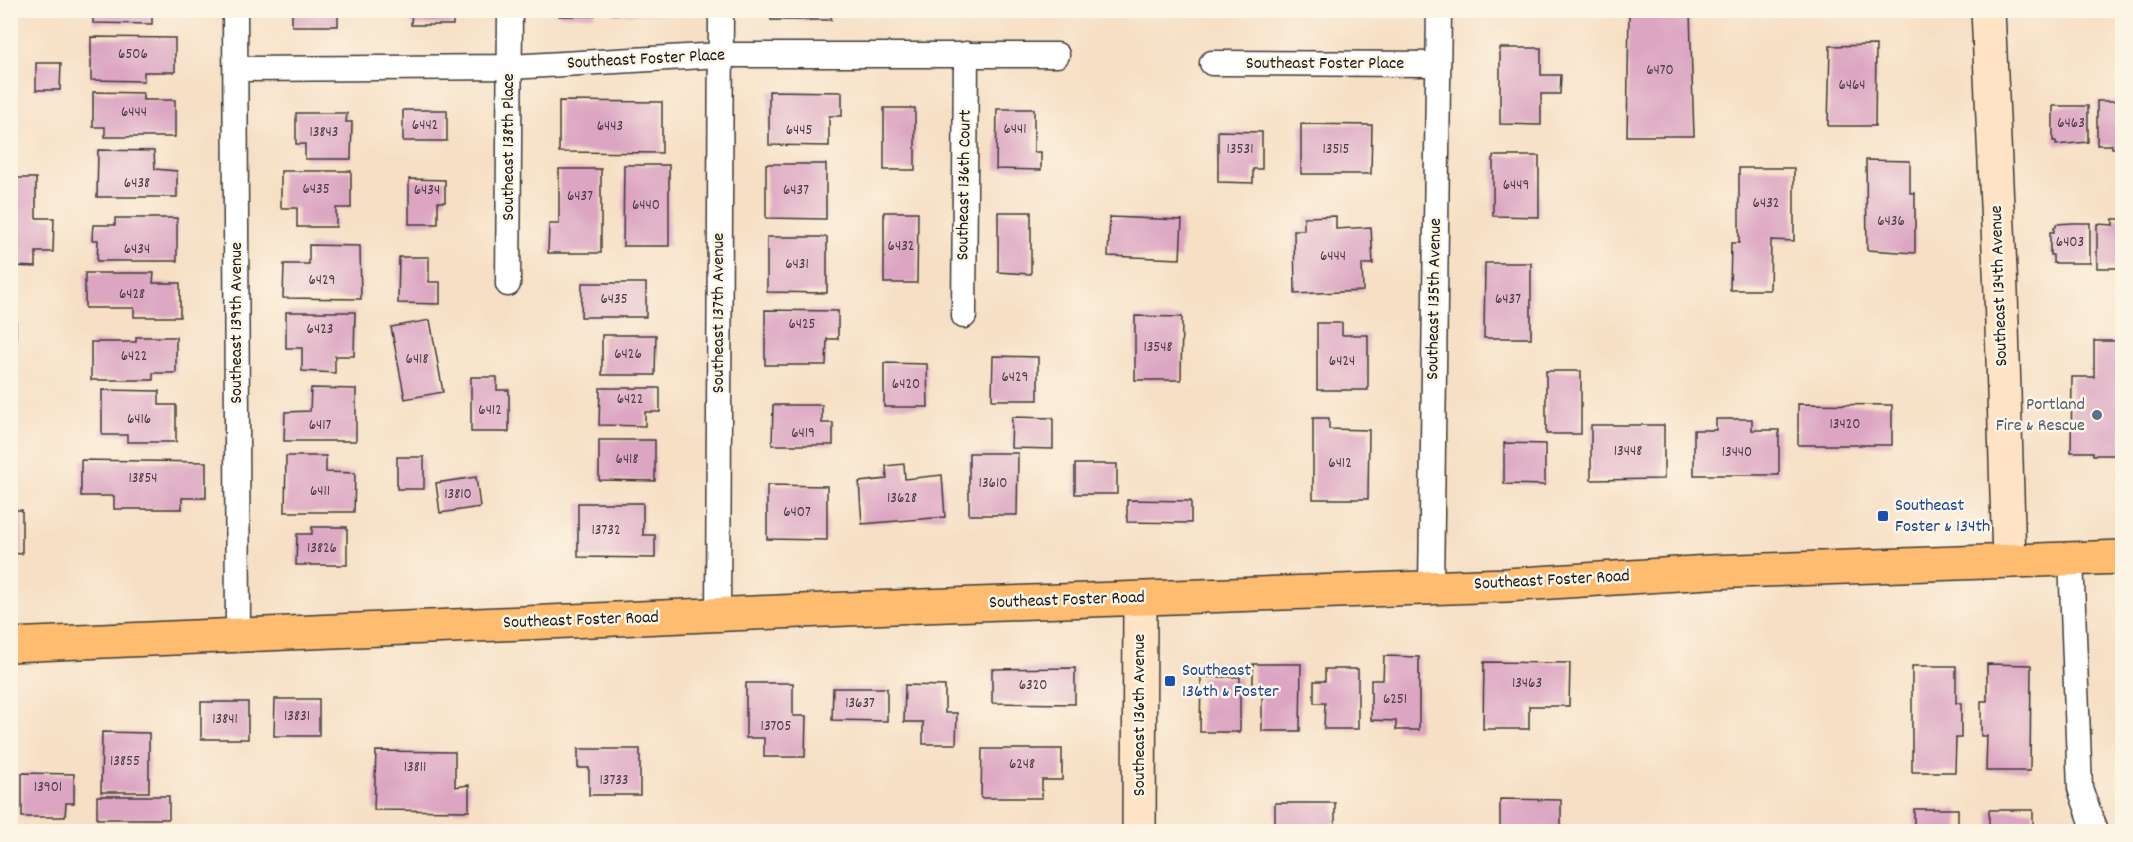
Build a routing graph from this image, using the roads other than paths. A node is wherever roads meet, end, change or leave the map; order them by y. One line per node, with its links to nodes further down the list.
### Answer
1 (235, 10): 12 (street, Southeast 139th Avenue)
2 (510, 10): 11 (street, Southeast 138th Place)
3 (722, 10): 7 (street, Southeast 137th Avenue)
4 (1439, 10): 10 (street, Southeast 135th Avenue)
5 (1988, 10): 17 (street, Southeast 134th Avenue)
6 (966, 54): 7 (street, Southeast Foster Place); 8 (street, Southeast Foster Place); 14 (street, Southeast 136th Court)
7 (721, 55): 11 (street, Southeast Foster Place); 20 (street, Southeast 137th Avenue)
8 (1058, 55)
9 (1212, 63): 10 (street, Southeast Foster Place)
10 (1438, 64): 18 (street, Southeast 135th Avenue)
11 (510, 67): 12 (street, Southeast Foster Place); 13 (street, Southeast 138th Place)
12 (236, 69): 21 (street, Southeast 139th Avenue)
13 (508, 284)
14 (964, 316)
15 (2122, 556): 16 (main road, Southeast Foster Road)
16 (2071, 558): 17 (main road, Southeast Foster Road); 23 (street)
17 (2009, 561): 18 (main road, Southeast Foster Road)
18 (1431, 586): 19 (main road, Southeast Foster Road)
19 (1140, 599): 20 (main road, Southeast Foster Road); 24 (street, Southeast 136th Avenue)
20 (718, 615): 21 (main road, Southeast Foster Road)
21 (238, 635): 22 (main road, Southeast Foster Road)
22 (10, 645)
23 (2094, 828)
24 (1140, 831)

